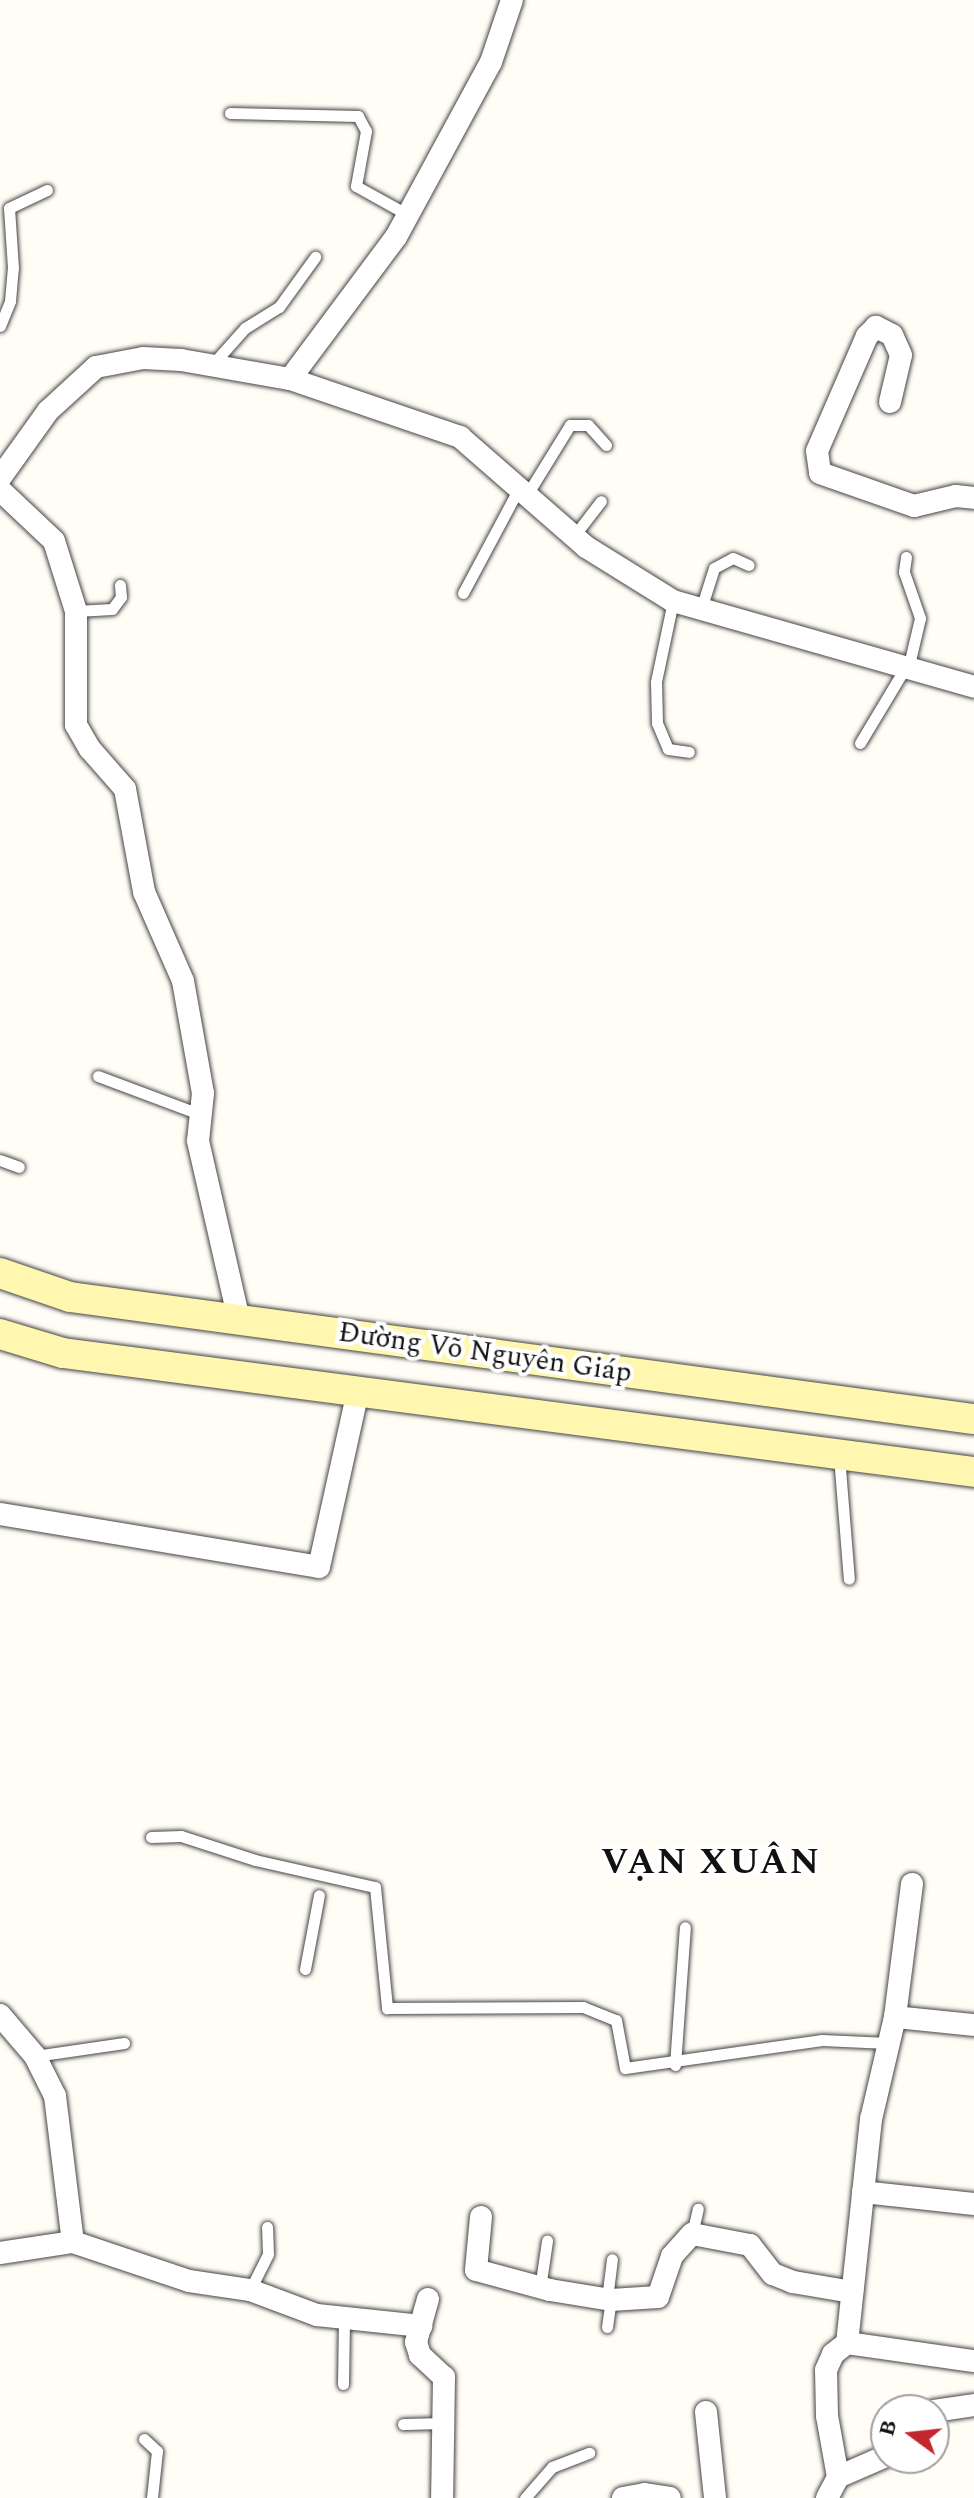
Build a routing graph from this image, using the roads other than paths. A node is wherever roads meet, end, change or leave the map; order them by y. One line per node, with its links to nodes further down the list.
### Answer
1 (512, 0): 4 (street)
2 (230, 113): 4 (lane)
3 (47, 190): 6 (lane)
4 (408, 215): 8 (street)
5 (315, 257): 7 (lane)
6 (0, 326)
7 (212, 365): 8 (street); 11 (street)
8 (290, 379): 13 (street)
9 (890, 402): 14 (street)
10 (606, 445): 13 (lane)
11 (0, 478)
12 (0, 490): 23 (street)
13 (524, 490): 16 (street); 20 (lane)
14 (974, 498)
15 (601, 501): 16 (lane)
16 (574, 536): 21 (street)
17 (906, 557): 24 (lane)
18 (749, 565): 22 (lane)
19 (120, 585): 23 (lane)
20 (463, 593)
21 (673, 601): 22 (street); 27 (lane)
22 (701, 609): 24 (street)
23 (76, 611): 29 (street)
24 (906, 668): 25 (street); 26 (lane)
25 (974, 687)
26 (860, 743)
27 (689, 752)
28 (98, 1076): 29 (lane)
29 (199, 1114): 33 (street)
30 (0, 1160): 31 (lane)
31 (19, 1167)
32 (0, 1273): 33 (main road, Đường Võ Nguyên Giáp)
33 (239, 1320): 36 (main road, Đường Võ Nguyên Giáp)
34 (0, 1334): 35 (main road, Đường Võ Nguyên Giáp)
35 (358, 1391): 37 (main road, Đường Võ Nguyên Giáp); 39 (street)
36 (974, 1419)
37 (839, 1454): 38 (main road, Đường Võ Nguyên Giáp); 40 (lane)
38 (974, 1472)
39 (0, 1514)
40 (849, 1579)
41 (151, 1837): 52 (lane)
42 (912, 1884): 47 (street)
43 (319, 1895): 45 (lane)
44 (685, 1927): 52 (lane)
45 (305, 1969)
46 (0, 2015): 51 (street)
47 (895, 2017): 48 (street); 50 (street)
48 (974, 2025)
49 (124, 2043): 51 (lane)
50 (888, 2043): 52 (lane); 53 (street)
51 (35, 2056): 60 (street)
52 (675, 2065)
53 (863, 2192): 54 (street); 65 (street)
54 (974, 2204)
55 (698, 2209): 58 (lane)
56 (481, 2217): 63 (street)
57 (267, 2227): 64 (lane)
58 (692, 2234): 65 (street); 67 (street)
59 (547, 2241): 63 (lane)
60 (73, 2242): 61 (street); 64 (street)
61 (0, 2253)
62 (612, 2259): 67 (lane)
63 (540, 2288): 67 (street)
64 (250, 2290): 68 (street)
65 (852, 2292): 71 (street)
66 (428, 2299): 69 (street)
67 (609, 2300): 70 (lane)
68 (344, 2320): 69 (street); 73 (lane)
69 (421, 2326): 77 (street)
70 (607, 2327)
71 (847, 2343): 72 (street); 82 (street)
72 (974, 2361)
73 (343, 2384)
74 (974, 2405): 75 (street)
75 (950, 2409)
76 (706, 2412): 88 (street)
77 (445, 2423): 78 (lane); 84 (street)
78 (403, 2424)
79 (144, 2439): 83 (lane)
80 (589, 2453): 85 (lane)
81 (870, 2463): 82 (street)
82 (838, 2477): 89 (street)
83 (152, 2498)
84 (442, 2498)
85 (525, 2498)
86 (623, 2498): 87 (street)
87 (670, 2498)
88 (715, 2498)
89 (827, 2498)

